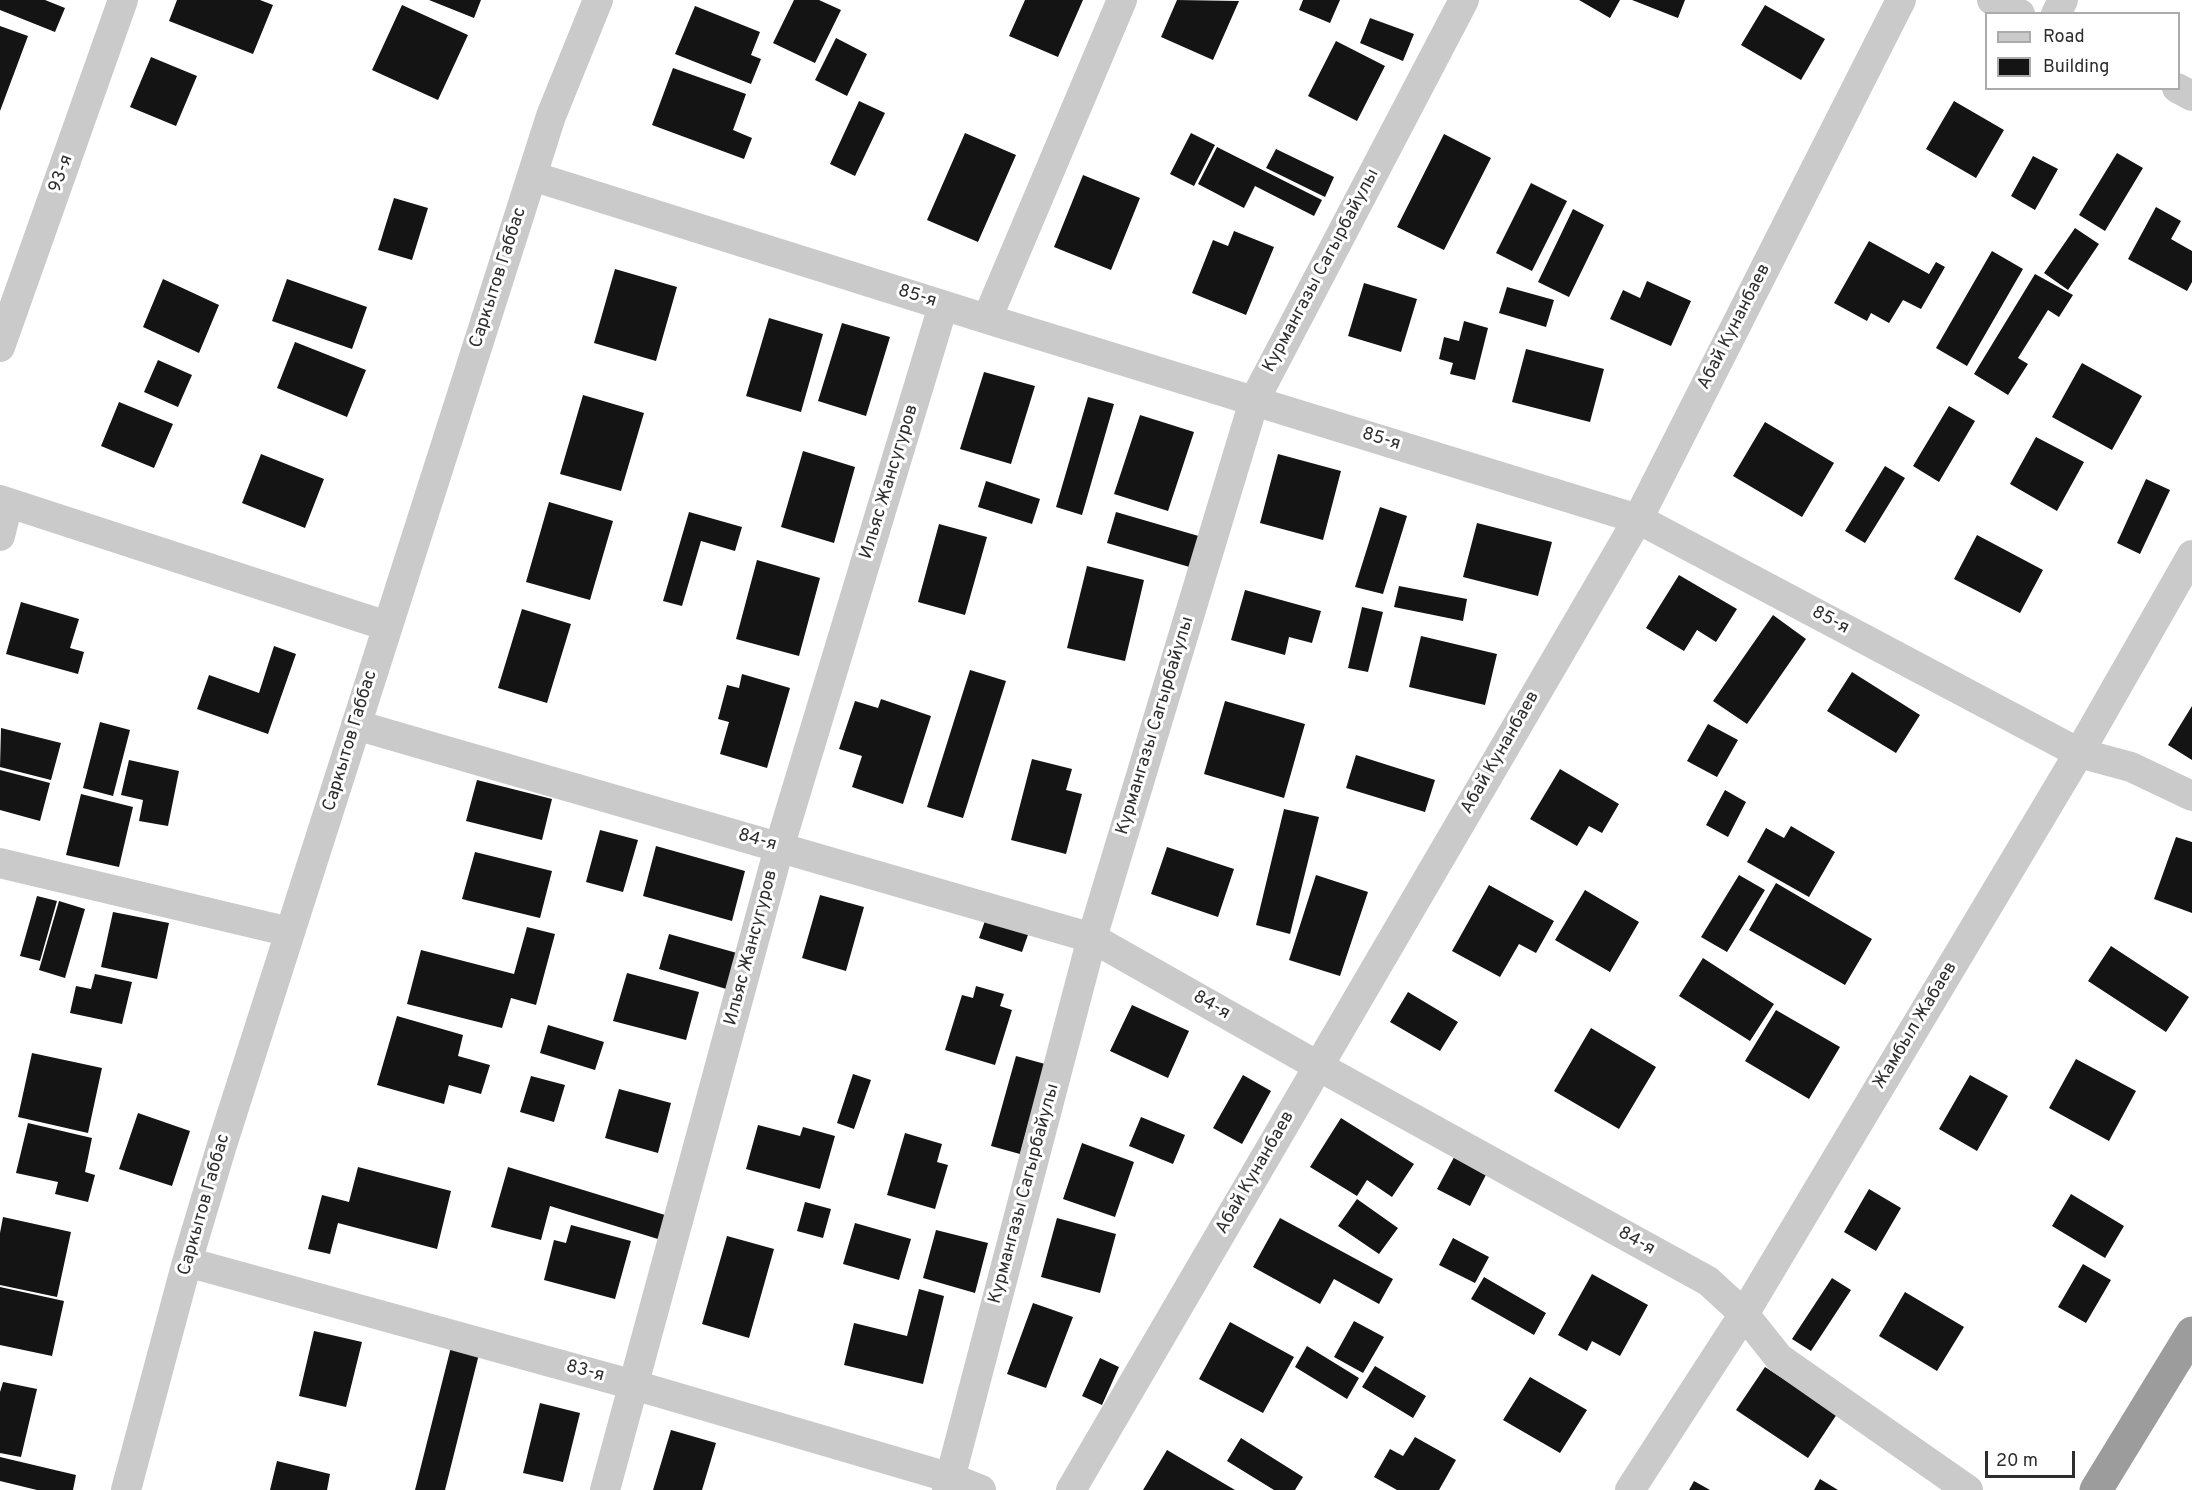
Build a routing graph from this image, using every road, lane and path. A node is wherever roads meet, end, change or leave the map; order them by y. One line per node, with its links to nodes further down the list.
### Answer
1 (123, 0): 11 (street, 93-я)
2 (598, 0): 8 (street, Саркытов Габбас)
3 (1122, 0): 10 (street)
4 (1464, 0): 12 (street, Курмангазы Сагырбайулы)
5 (1901, 0): 14 (street, Абай Кунанбаев)
6 (1992, 0): 7 (street)
7 (2016, 12)
8 (532, 176): 9 (street, 85-я); 17 (street, Саркытов Габбас)
9 (943, 306): 10 (street, 85-я); 21 (street, Ильяс Жансугуров)
10 (987, 319): 12 (street, 85-я)
11 (0, 347)
12 (1254, 401): 14 (street, 85-я); 24 (street, Курмангазы Сагырбайулы)
13 (4, 502): 15 (street); 17 (street)
14 (1638, 519): 19 (street, 85-я); 25 (street, Абай Кунанбаев)
15 (0, 536)
16 (2192, 555): 19 (street, Жамбыл Жабаев)
17 (387, 626): 18 (street, Саркытов Габбас)
18 (356, 725): 21 (street, 84-я); 23 (street, Саркытов Габбас)
19 (2079, 753): 20 (street, 85-я); 27 (street, Жамбыл Жабаев)
20 (2192, 796)
21 (778, 848): 24 (street, 84-я); 29 (street, Ильяс Жансугуров)
22 (0, 863): 23 (street)
23 (290, 932): 26 (street, Саркытов Габбас)
24 (1092, 938): 25 (street, 84-я); 30 (street, Курмангазы Сагырбайулы)
25 (1318, 1066): 27 (street, 84-я); 34 (street, Абай Кунанбаев)
26 (187, 1262): 29 (street, 83-я); 31 (street, Саркытов Габбас)
27 (1744, 1314): 35 (street, Жамбыл Жабаев); 36 (street, 84-я)
28 (2192, 1333): 37 (highway)
29 (634, 1385): 30 (street, 83-я); 32 (street, Ильяс Жансугуров)
30 (949, 1484): 33 (street, 83-я)
31 (126, 1490)
32 (605, 1490)
33 (981, 1490)
34 (1071, 1490)
35 (1630, 1490)
36 (1968, 1490)
37 (2096, 1490)

